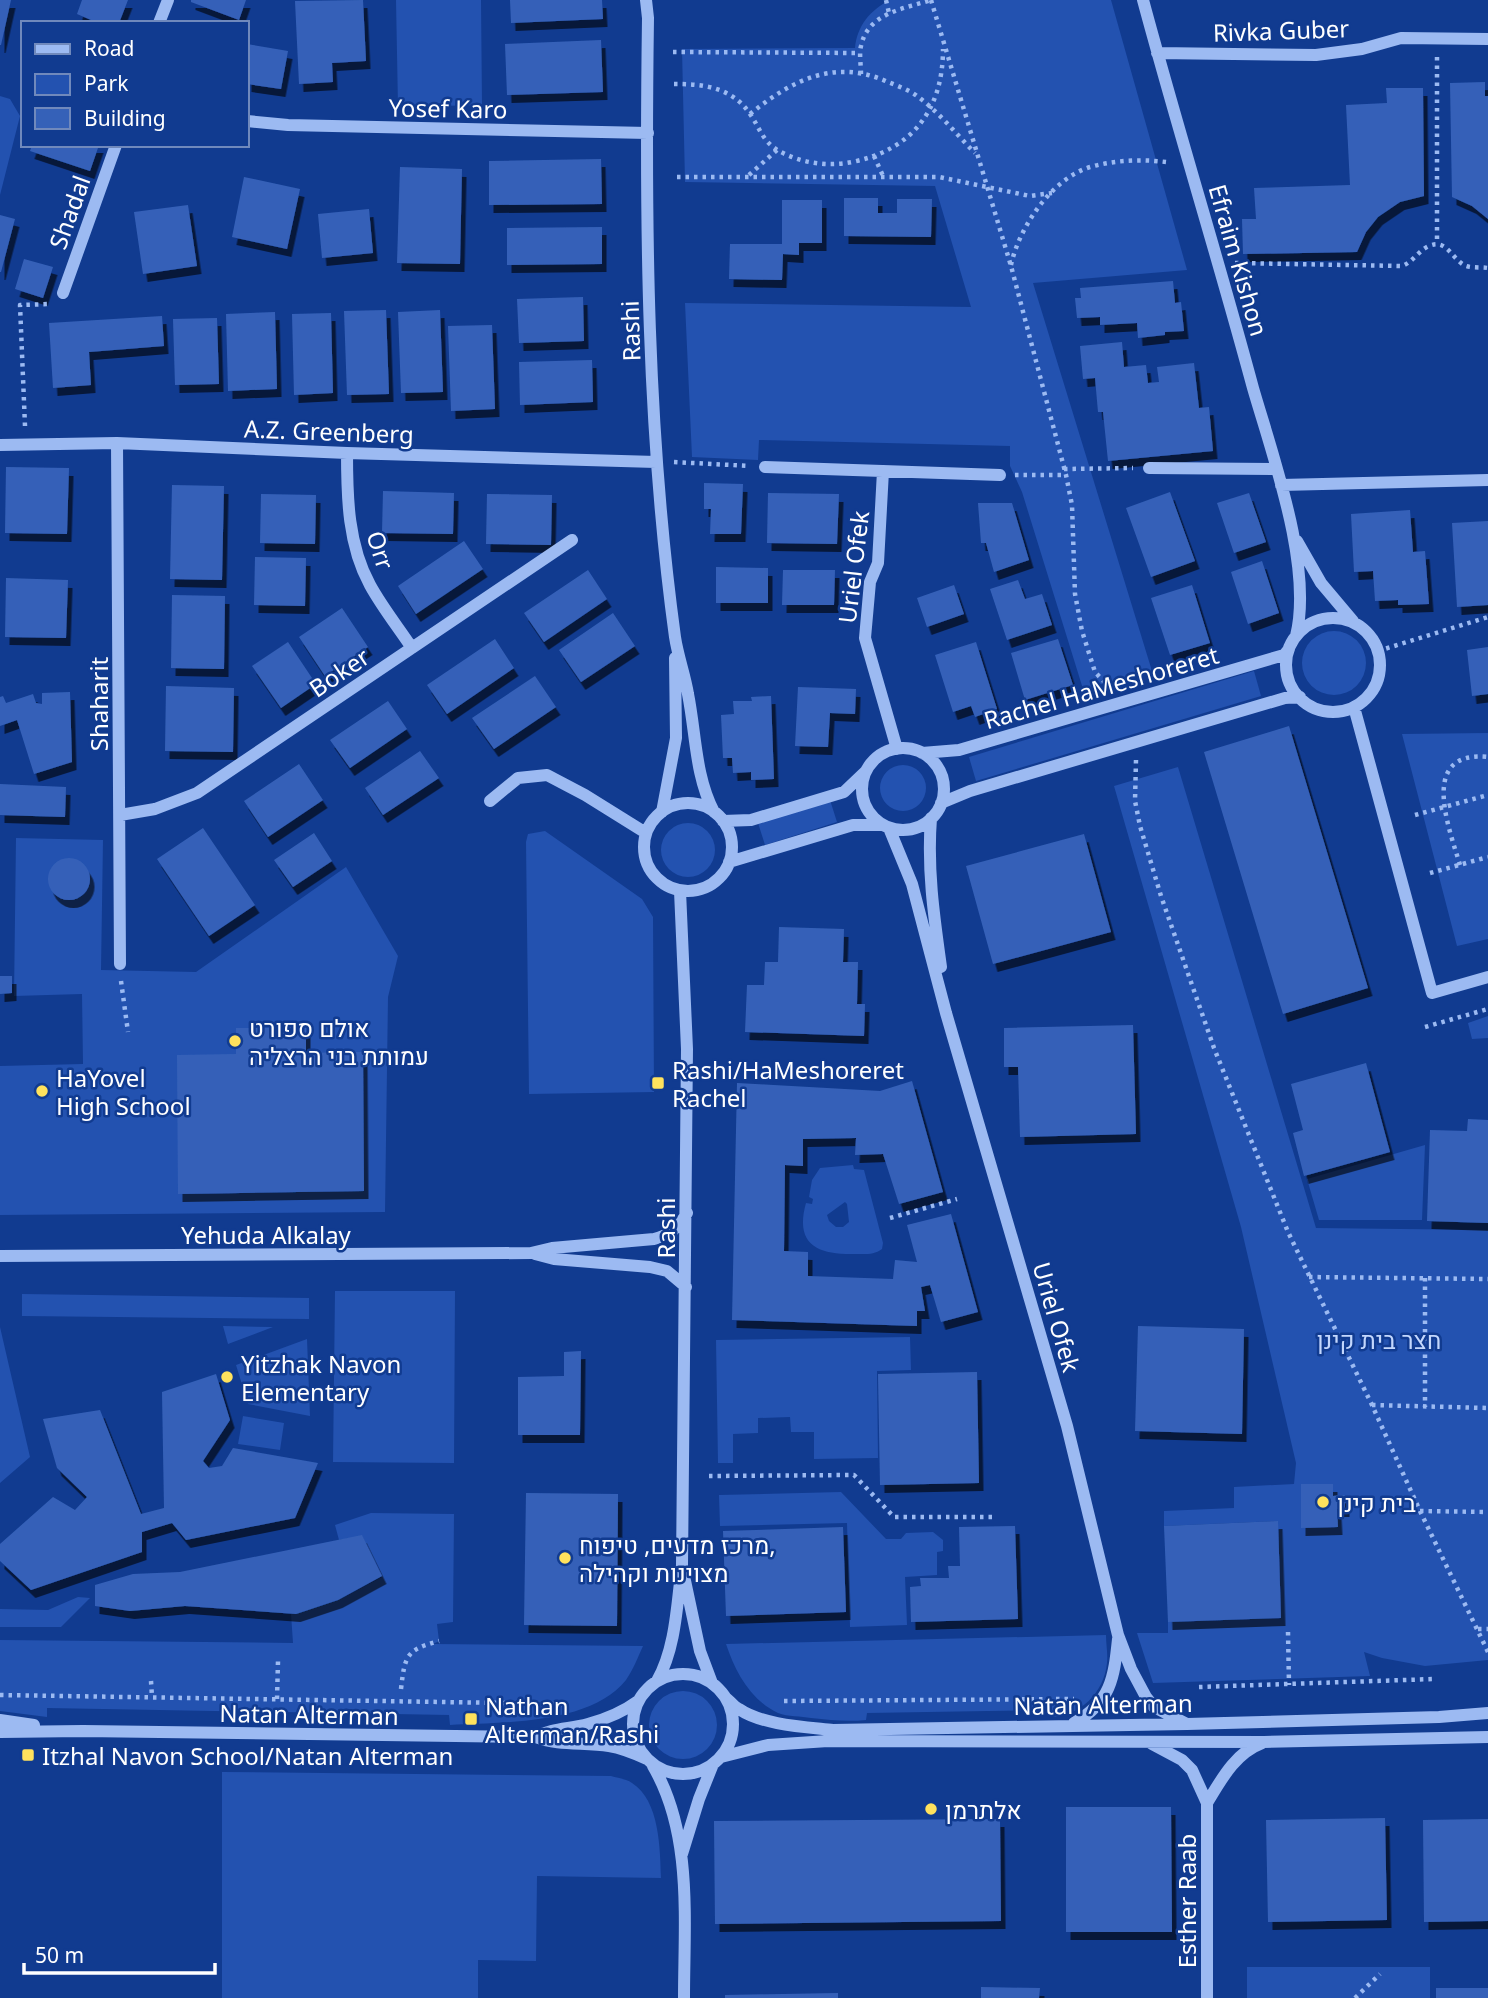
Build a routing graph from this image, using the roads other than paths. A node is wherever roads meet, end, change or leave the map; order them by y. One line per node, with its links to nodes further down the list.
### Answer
1 (168, 0): 6 (street)
2 (646, 0): 5 (street, Rashi)
3 (653, 0): 5 (street, Rashi)
4 (1143, 0): 8 (street, Efraim Kishon)
5 (648, 18): 10 (street, Rashi)
6 (160, 21)
7 (1488, 38): 8 (street, Rivka Guber)
8 (1157, 53): 19 (street, Efraim Kishon)
9 (248, 121): 10 (street, Yosef Karo)
10 (648, 133): 16 (street, Rashi)
11 (115, 147): 12 (street, Shadal)
12 (63, 293)
13 (117, 443): 14 (street, A.Z. Greenberg); 15 (street, A.Z. Greenberg); 39 (street, Shaharit)
14 (0, 445)
15 (347, 453): 16 (street, A.Z. Greenberg); 29 (street, Orr)
16 (656, 461): 28 (street, Rashi)
17 (765, 467): 20 (street)
18 (1149, 468): 19 (street)
19 (1276, 469): 23 (street, Efraim Kishon)
20 (883, 471): 21 (street); 33 (street, Uriel Ofek)
21 (1000, 475)
22 (1488, 480): 23 (street)
23 (1281, 485): 24 (street, Efraim Kishon)
24 (1292, 532): 26 (street, Efraim Kishon); 27 (street, Efraim Kishon)
25 (572, 540): 29 (street, Boker)
26 (1355, 623): 27 (street); 32 (street)
27 (1296, 636): 30 (street)
28 (675, 640): 38 (street, Rashi); 40 (street, Rashi)
29 (412, 648): 39 (street, Boker)
30 (1289, 649): 31 (street); 34 (street, Rachel HaMeshoreret)
31 (1300, 697): 32 (street); 37 (street)
32 (1354, 707): 47 (street)
33 (897, 749): 34 (street); 35 (street)
34 (922, 753): 37 (street)
35 (867, 769): 40 (street); 42 (street)
36 (490, 801): 43 (street)
37 (941, 803): 41 (street)
38 (662, 812): 40 (street); 43 (street)
39 (120, 815): 46 (street, Shaharit)
40 (719, 817): 44 (street)
41 (931, 818): 42 (street); 48 (street, Uriel Ofek)
42 (886, 826): 44 (street); 48 (street, Uriel Ofek)
43 (646, 833): 45 (street)
44 (729, 862): 45 (street)
45 (680, 891): 49 (street, Rashi)
46 (120, 964)
47 (1488, 977)
48 (946, 1013): 54 (street, Uriel Ofek)
49 (687, 1213): 50 (street, Yehuda Alkalay); 52 (street, Rashi)
50 (531, 1253): 51 (street, Yehuda Alkalay); 52 (street, Yehuda Alkalay)
51 (0, 1256)
52 (686, 1287): 53 (street, Rashi)
53 (682, 1565): 55 (street, Rashi); 56 (street, Rashi)
54 (1118, 1635): 61 (street, Uriel Ofek); 62 (street, Uriel Ofek)
55 (657, 1681): 56 (street); 58 (street)
56 (713, 1684): 57 (street)
57 (726, 1698): 62 (street, Natan Alterman); 70 (street)
58 (638, 1701): 65 (street, Natan Alterman); 69 (street)
59 (1488, 1713): 61 (street, Natan Alterman)
60 (0, 1720): 63 (street, Natan Alterman)
61 (1187, 1724): 62 (street, Natan Alterman)
62 (1072, 1725)
63 (83, 1731): 64 (street, Natan Alterman); 65 (street, Natan Alterman)
64 (0, 1732)
65 (535, 1737): 69 (street, Natan Alterman)
66 (1488, 1737): 68 (street, Natan Alterman)
67 (1148, 1742): 68 (street, Natan Alterman); 70 (street, Natan Alterman); 71 (street, Esther Raab)
68 (1264, 1742): 71 (street, Esther Raab)
69 (649, 1761): 70 (street); 72 (street)
70 (717, 1761): 72 (street)
71 (1207, 1803): 74 (street, Esther Raab)
72 (682, 1854): 73 (street)
73 (684, 1998)
74 (1207, 1998)

